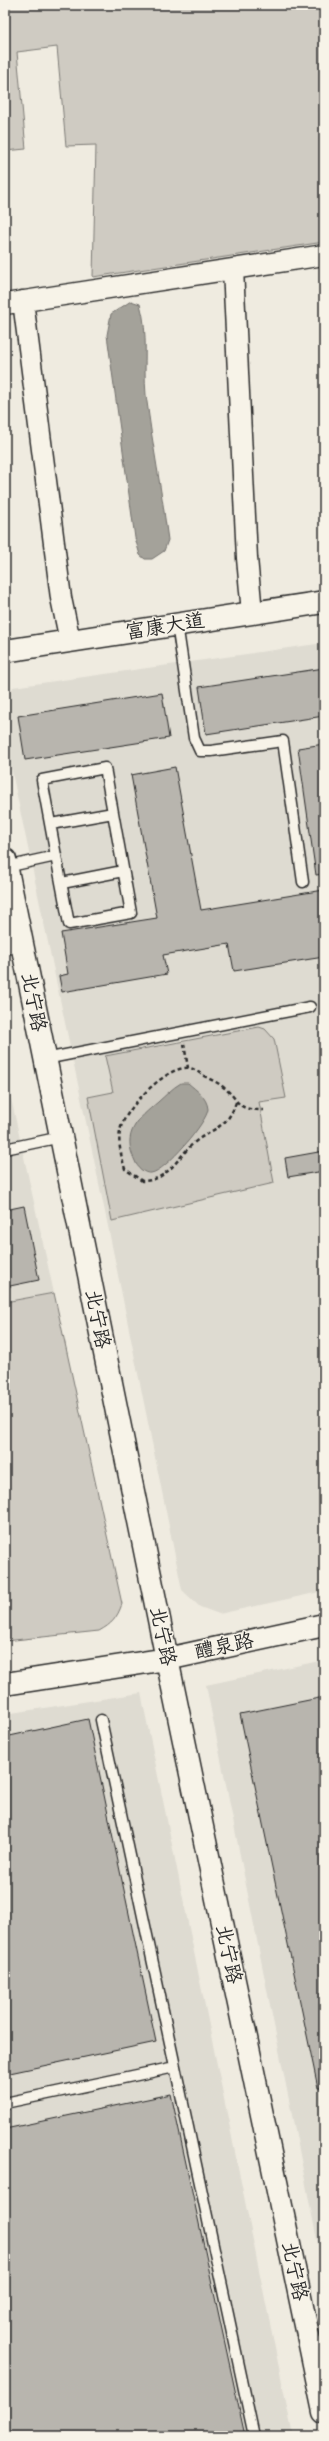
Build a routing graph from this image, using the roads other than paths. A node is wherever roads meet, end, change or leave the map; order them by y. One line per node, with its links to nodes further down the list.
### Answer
1 (324, 255): 2 (street)
2 (233, 269): 3 (street); 5 (street)
3 (14, 302): 7 (street)
4 (324, 602): 5 (street, 富康大道)
5 (252, 613): 6 (street, 富康大道)
6 (177, 624): 7 (street, 富康大道); 14 (lane)
7 (70, 641): 8 (street, 富康大道)
8 (5, 651)
9 (113, 813): 10 (lane); 10 (lane); 13 (lane)
10 (51, 824): 11 (lane)
11 (56, 856): 12 (lane); 15 (lane)
12 (6, 864): 16 (street, 北宁路)
13 (123, 871): 15 (lane); 15 (lane)
14 (303, 882)
15 (62, 883)
16 (13, 943): 18 (street, 北宁路)
17 (310, 1007): 18 (lane)
18 (45, 1059): 19 (street, 北宁路)
19 (61, 1137): 20 (lane); 22 (street, 北宁路)
20 (5, 1149)
21 (324, 1624): 22 (street, 醴泉路)
22 (167, 1659): 23 (street, 醴泉路); 27 (street, 北宁路)
23 (5, 1684)
24 (101, 1720): 25 (lane)
25 (176, 2067): 26 (lane); 28 (lane)
26 (5, 2103)
27 (324, 2408)
28 (254, 2436)

